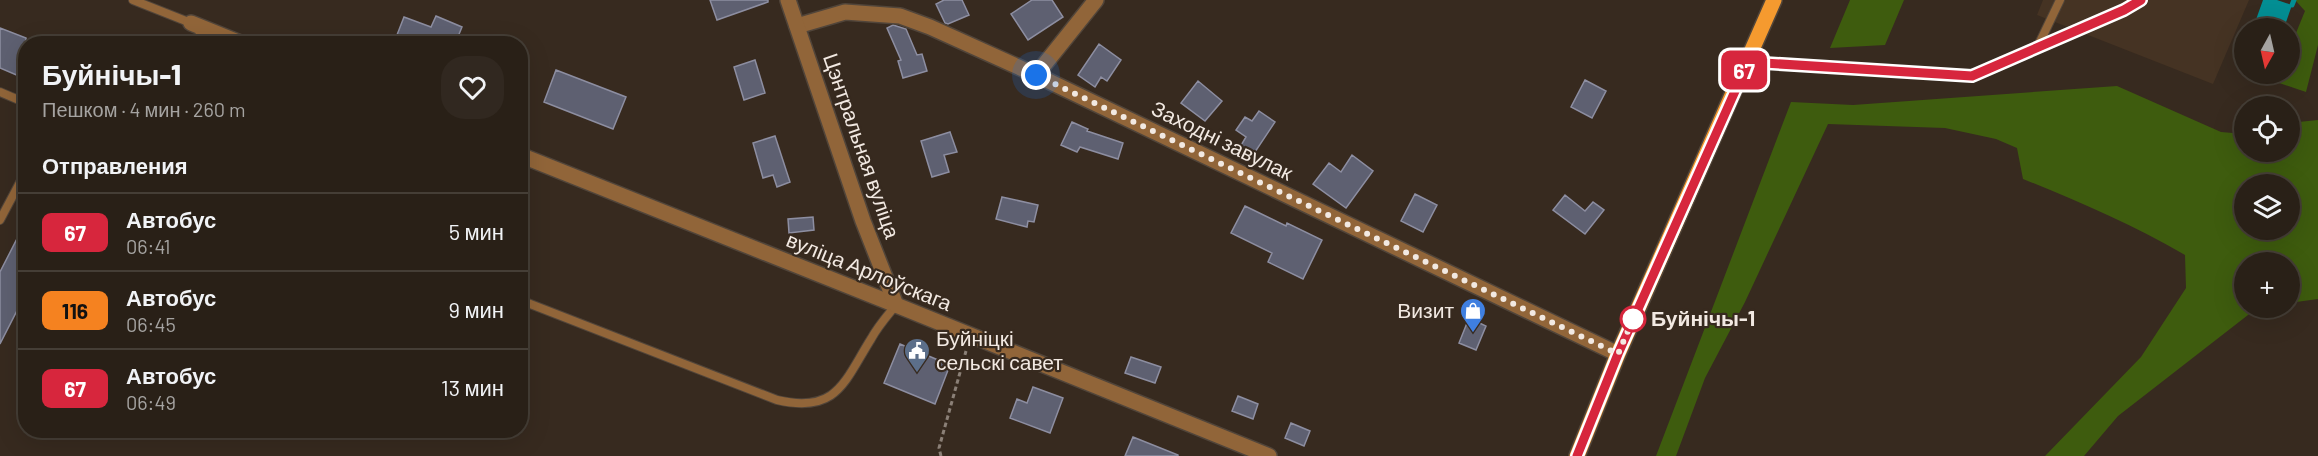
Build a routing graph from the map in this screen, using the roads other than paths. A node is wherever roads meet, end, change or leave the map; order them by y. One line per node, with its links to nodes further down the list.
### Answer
1 (133, 0): 7 (lane)
2 (788, 0): 8 (street, Цэнтральная вуліца)
3 (1096, 0): 13 (street)
4 (1774, 0): 12 (main road)
5 (2060, 0): 11 (lane)
6 (2141, 0): 11 (lane)
7 (197, 25): 9 (lane); 10 (street)
8 (797, 26): 13 (street, Заходні завулак); 20 (street, Цэнтральная вуліца)
9 (196, 36)
10 (224, 36)
11 (2037, 48): 12 (lane)
12 (1748, 62): 21 (main road)
13 (1036, 75): 21 (street, Заходні завулак)
14 (0, 92): 15 (lane)
15 (18, 100)
16 (528, 158): 20 (street, вуліца Арлоўскага)
17 (18, 186): 18 (lane)
18 (0, 220)
19 (528, 303): 20 (lane)
20 (896, 305): 22 (street, вуліца Арлоўскага)
21 (1618, 354): 23 (main road)
22 (1269, 456)
23 (1577, 456)

